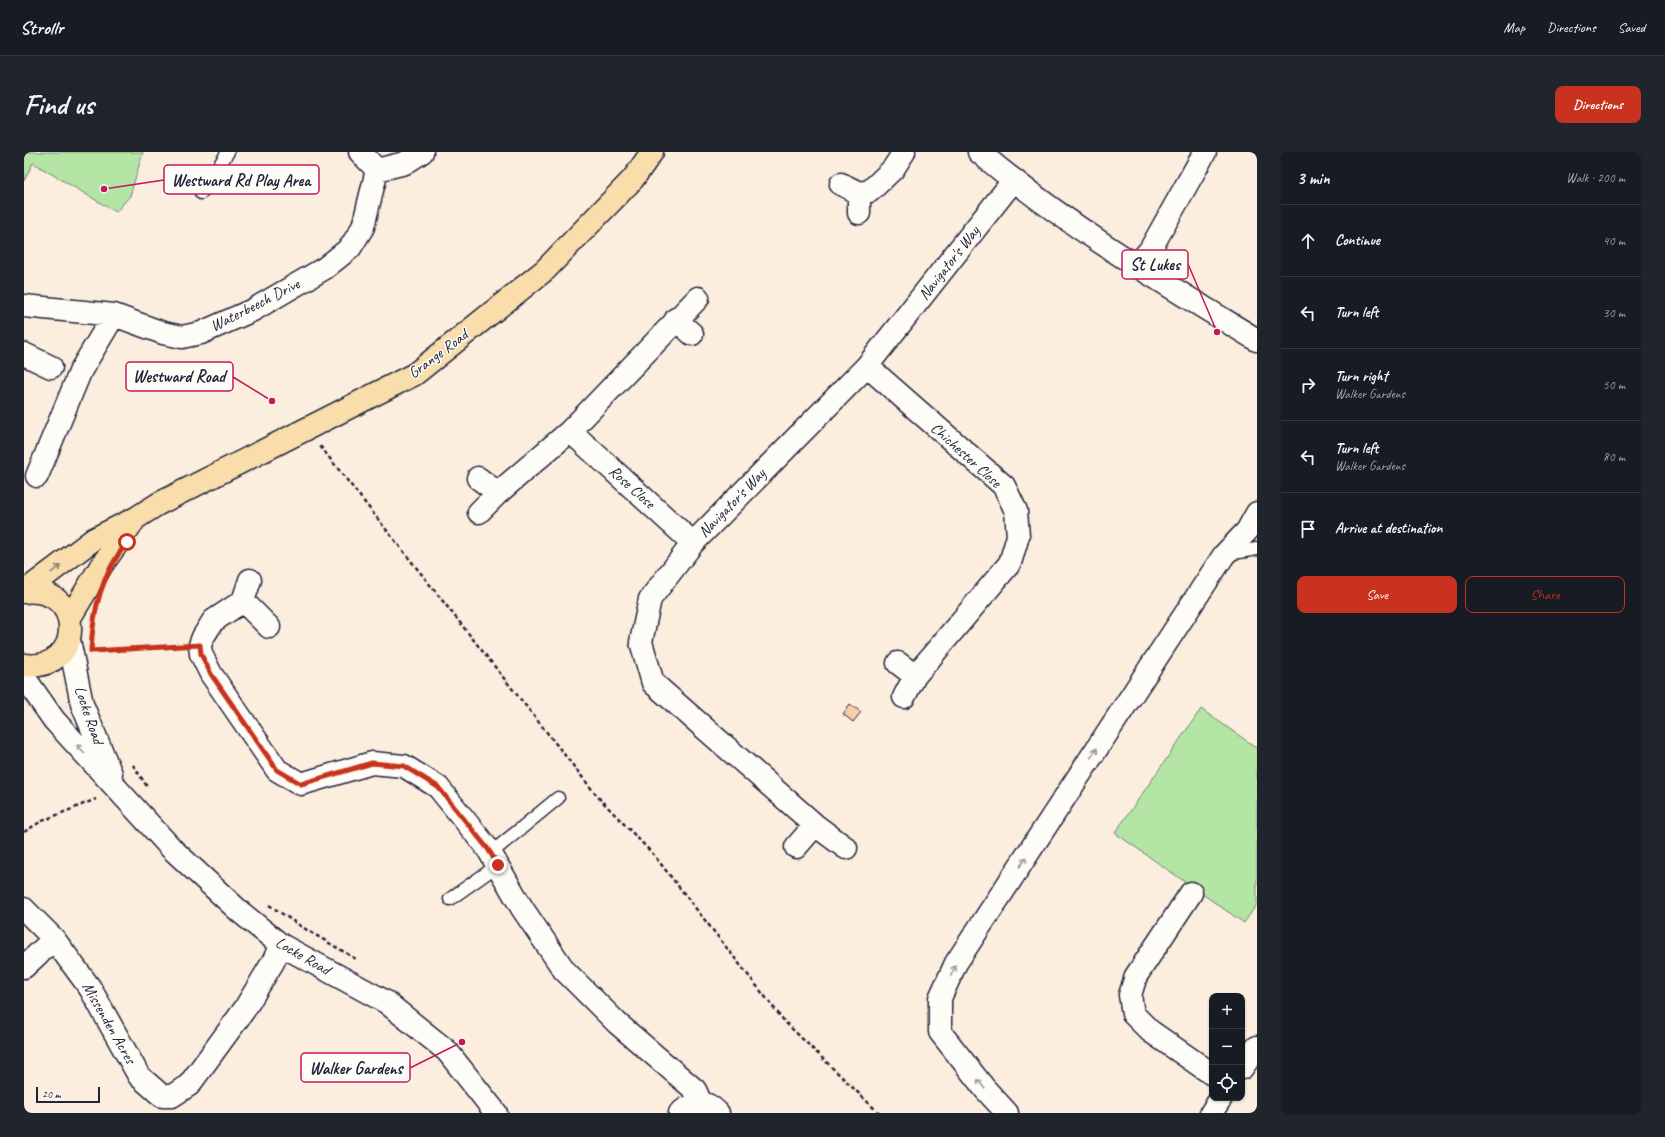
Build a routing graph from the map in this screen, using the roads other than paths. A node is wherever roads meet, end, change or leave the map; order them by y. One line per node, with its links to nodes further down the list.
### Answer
1 (228, 152): 10 (lane)
2 (360, 152): 8 (street)
3 (422, 152): 8 (street)
4 (652, 152): 28 (main road, Grange Road)
5 (904, 152): 11 (street)
6 (980, 152): 9 (street)
7 (1205, 152): 12 (street)
8 (376, 170): 15 (street, Waterbeech Drive)
9 (1014, 181): 12 (street); 20 (street, Navigator's Way)
10 (201, 192)
11 (853, 197)
12 (1136, 266): 18 (street)
13 (698, 298): 16 (street)
14 (24, 306): 15 (street, Waterbeech Drive)
15 (114, 315): 23 (street)
16 (676, 319): 17 (street); 22 (street)
17 (692, 334)
18 (1257, 340)
19 (24, 354): 21 (street)
20 (867, 366): 29 (street, Navigator's Way); 39 (street, Chichester Close)
21 (52, 367)
22 (570, 431): 25 (street); 29 (street, Rose Close)
23 (37, 476)
24 (478, 478): 25 (street)
25 (498, 494): 26 (street)
26 (479, 512)
27 (1257, 513): 31 (street)
28 (136, 518): 33 (main road, Grange Road, one-way to 28); 36 (main road, Grange Road)
29 (693, 543): 42 (street, Navigator's Way)
30 (1257, 549): 31 (lane)
31 (1224, 554): 60 (street, one-way to 31)
32 (250, 580): 34 (street)
33 (24, 592): 36 (main road)
34 (243, 601): 35 (street); 45 (street)
35 (270, 627)
36 (69, 630): 37 (main road, Grange Road); 40 (street, Locke Road)
37 (24, 665)
38 (24, 677): 40 (street, Locke Road, one-way to 38)
39 (904, 697)
40 (116, 788): 50 (street, Locke Road)
41 (558, 798): 45 (lane)
42 (815, 825): 43 (street); 44 (street, Navigator's Way)
43 (796, 847)
44 (846, 848)
45 (494, 859): 47 (lane); 57 (street)
46 (1191, 893): 54 (street)
47 (450, 898)
48 (24, 909): 49 (street, Missenden Acres)
49 (54, 939): 51 (street); 56 (street, Missenden Acres)
50 (281, 945): 56 (street, Missenden Acres); 58 (street, Locke Road)
51 (24, 967)
52 (1257, 1046): 53 (street)
53 (1244, 1065)
54 (1209, 1072)
55 (1219, 1101): 61 (street)
56 (175, 1104)
57 (710, 1108): 59 (street)
58 (496, 1113)
59 (680, 1113)
60 (1007, 1113)
61 (1211, 1113)

